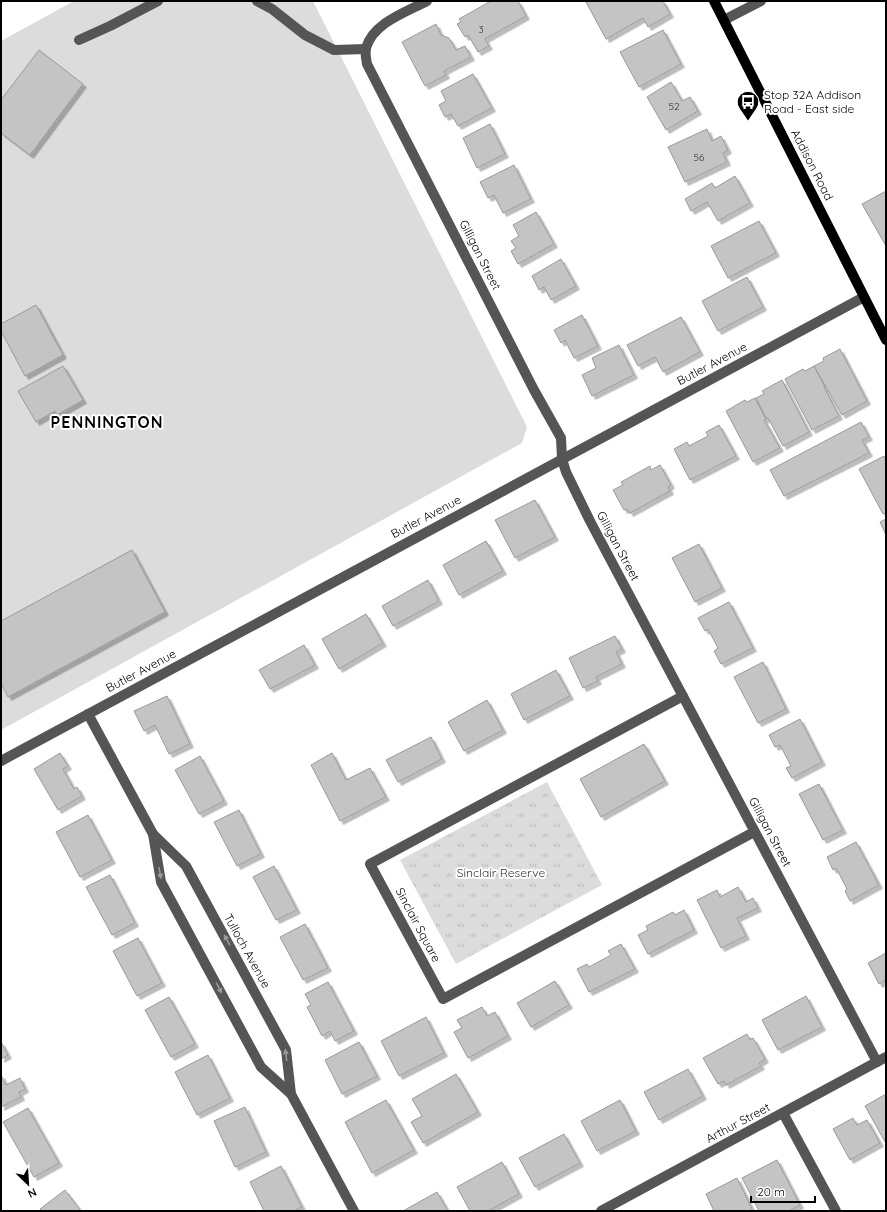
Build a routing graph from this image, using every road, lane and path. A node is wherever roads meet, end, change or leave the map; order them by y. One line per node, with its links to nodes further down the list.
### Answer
1 (158, 1): 7 (street)
2 (257, 1): 8 (street)
3 (427, 1): 8 (street)
4 (714, 1): 6 (main road, Addison Road)
5 (761, 1): 6 (street)
6 (724, 20): 9 (main road, Addison Road)
7 (79, 40)
8 (366, 49): 11 (street, Gilligan Street)
9 (864, 297): 10 (main road, Addison Road); 11 (street, Butler Avenue)
10 (886, 340)
11 (562, 459): 12 (street, Gilligan Street); 13 (street, Butler Avenue)
12 (683, 696): 15 (street, Gilligan Street); 15 (street, Sinclair Square)
13 (88, 714): 14 (street, Butler Avenue); 16 (street, Tulloch Avenue)
14 (1, 761)
15 (754, 832): 17 (street, Gilligan Street)
16 (153, 834): 18 (street, Tulloch Avenue, one-way to 18); 18 (street, Tulloch Avenue, one-way to 16)
17 (882, 1059): 19 (street, Arthur Street)
18 (291, 1094): 20 (street, Tulloch Avenue)
19 (783, 1113): 21 (street, Arthur Street); 22 (street)
20 (354, 1211)
21 (601, 1211)
22 (836, 1211)

